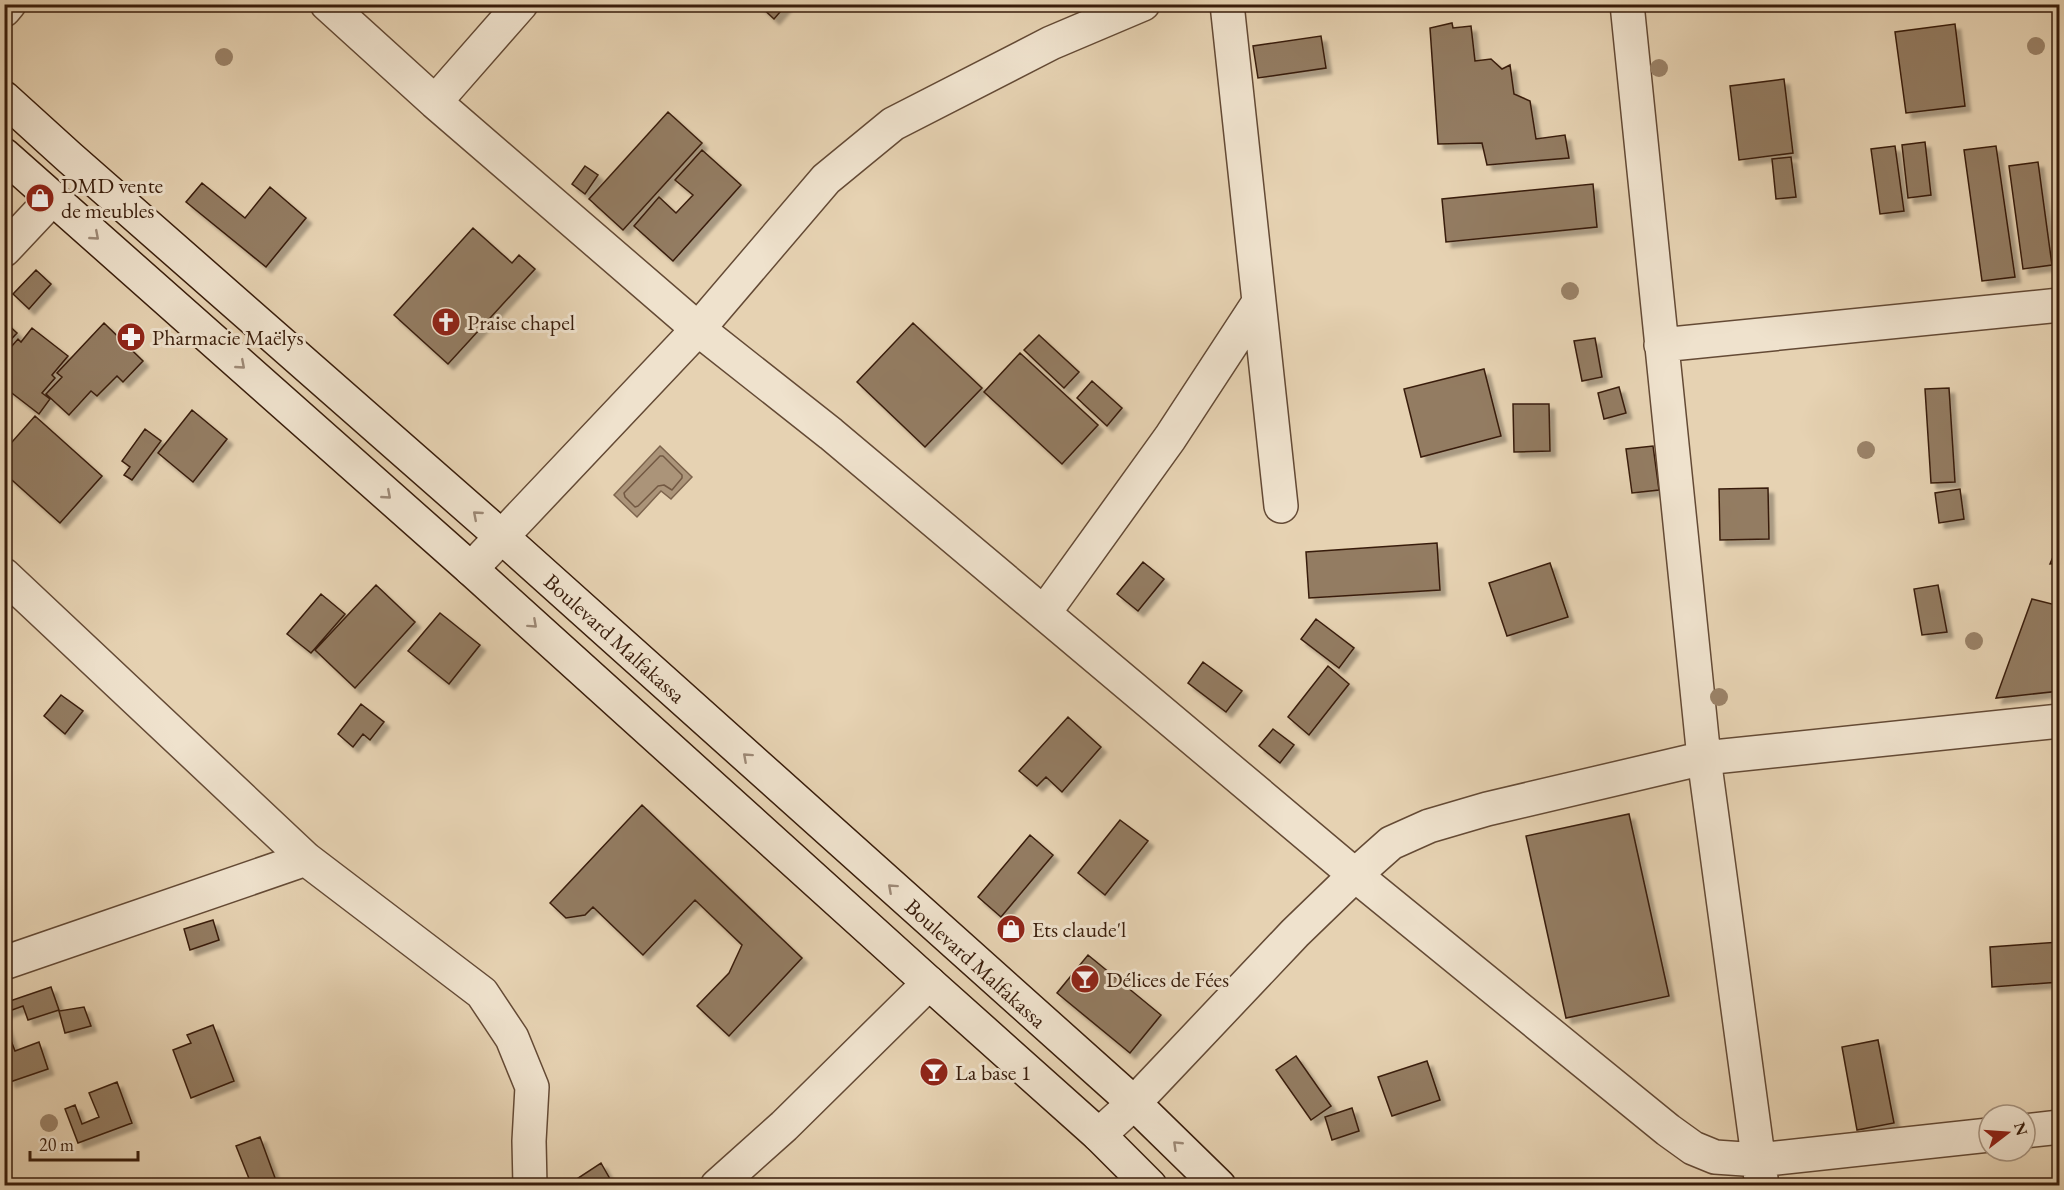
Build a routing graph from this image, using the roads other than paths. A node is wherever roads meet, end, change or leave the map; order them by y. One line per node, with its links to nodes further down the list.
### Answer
1 (9, 4): 7 (street)
2 (327, 4): 9 (street)
3 (521, 4): 9 (street)
4 (1143, 4): 15 (street)
5 (1227, 4): 13 (street)
6 (1627, 4): 16 (street)
7 (4, 10)
8 (4, 98): 18 (street, Boulevard Malfakassa, one-way to 8)
9 (435, 102): 15 (street)
10 (4, 155): 11 (street, Boulevard Malfakassa)
11 (52, 199): 12 (street); 19 (street, Boulevard Malfakassa, one-way to 19)
12 (4, 250)
13 (1259, 302): 17 (street); 21 (street)
14 (2060, 305): 16 (street)
15 (698, 329): 18 (street); 21 (street)
16 (1660, 345): 23 (street)
17 (1281, 506)
18 (502, 537): 19 (street); 28 (street, Boulevard Malfakassa, one-way to 18)
19 (471, 569): 27 (street, Boulevard Malfakassa, one-way to 27)
20 (4, 574): 24 (street)
21 (1044, 613): 25 (street)
22 (2060, 721): 23 (street)
23 (1704, 758): 25 (street); 33 (street)
24 (306, 859): 26 (street); 34 (street)
25 (1355, 875): 28 (street); 33 (street)
26 (4, 963)
27 (929, 983): 31 (street, Boulevard Malfakassa); 35 (street)
28 (1134, 1103): 31 (street); 37 (street, Boulevard Malfakassa, one-way to 28)
29 (2060, 1127): 30 (street)
30 (2037, 1130)
31 (1099, 1135): 36 (street, Boulevard Malfakassa)
32 (1977, 1137): 33 (street)
33 (1761, 1173)
34 (530, 1185)
35 (717, 1185)
36 (1150, 1185)
37 (1219, 1185)

